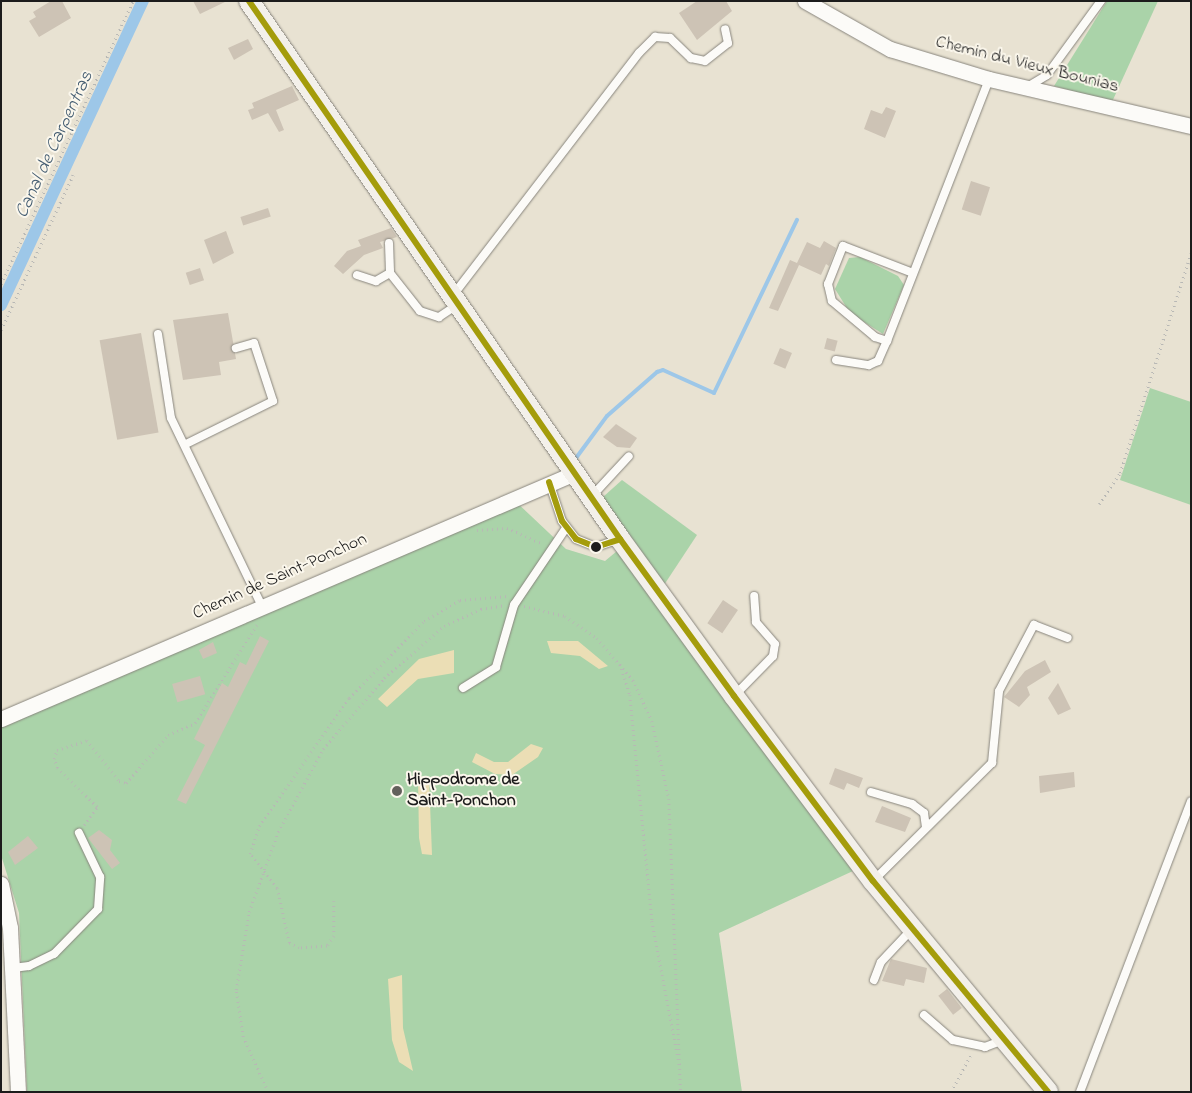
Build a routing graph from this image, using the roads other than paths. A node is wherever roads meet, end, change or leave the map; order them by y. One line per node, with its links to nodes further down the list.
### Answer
1 (248, 1): 12 (main road)
2 (805, 1): 5 (street, Chemin du Vieux Bounias)
3 (1101, 1): 6 (lane)
4 (724, 29): 12 (lane)
5 (989, 79): 6 (street, Chemin du Vieux Bounias); 10 (lane)
6 (1029, 86): 7 (street, Chemin du Vieux Bounias)
7 (1191, 126)
8 (389, 243): 9 (lane)
9 (390, 273): 11 (lane); 12 (lane)
10 (913, 273): 14 (lane); 14 (lane)
11 (357, 275)
12 (454, 300): 19 (main road)
13 (158, 334): 17 (lane)
14 (888, 341): 16 (lane)
15 (236, 348): 17 (lane)
16 (836, 360)
17 (186, 444): 25 (lane)
18 (629, 456): 21 (lane)
19 (575, 473): 20 (street, Chemin de Saint-Ponchon); 21 (main road)
20 (549, 482): 22 (lane); 25 (street, Chemin de Saint-Ponchon)
21 (591, 497): 23 (main road)
22 (566, 528): 23 (lane); 27 (lane)
23 (620, 539): 28 (main road)
24 (754, 596): 28 (lane)
25 (262, 612): 29 (street, Chemin de Saint-Ponchon)
26 (1068, 638): 32 (lane)
27 (462, 688)
28 (734, 696): 34 (main road)
29 (1, 720)
30 (871, 792): 32 (lane)
31 (1191, 801): 43 (lane)
32 (926, 827): 34 (lane)
33 (78, 833): 37 (lane)
34 (873, 881): 36 (main road)
35 (1, 884): 37 (street)
36 (913, 929): 38 (lane); 40 (main road)
37 (13, 968): 41 (street)
38 (874, 980)
39 (924, 1015): 40 (lane)
40 (1004, 1039): 42 (main road)
41 (18, 1092)
42 (1048, 1092)
43 (1080, 1092)

